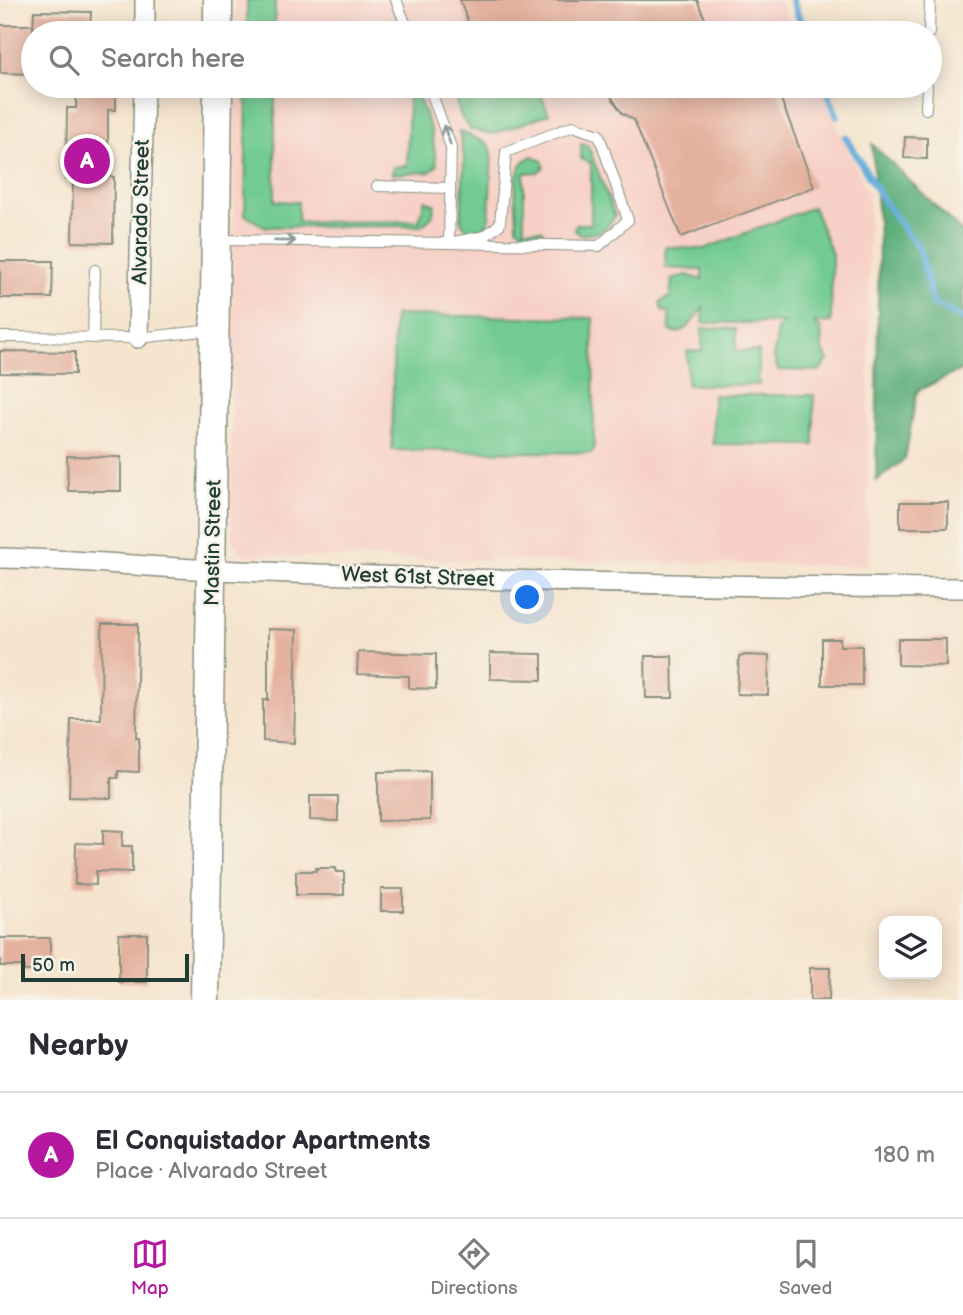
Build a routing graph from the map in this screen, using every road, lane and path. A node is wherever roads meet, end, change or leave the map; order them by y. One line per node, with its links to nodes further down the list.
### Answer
1 (145, 0): 5 (street)
2 (218, 0): 6 (street)
3 (396, 0): 7 (lane)
4 (930, 0): 8 (lane)
5 (145, 21)
6 (218, 21)
7 (404, 21)
8 (929, 21)
9 (144, 98): 22 (street, Alvarado Street)
10 (218, 98): 16 (street, Mastin Street)
11 (433, 98): 15 (lane, one-way to 11)
12 (926, 98): 13 (lane)
13 (926, 109)
14 (377, 186): 15 (lane)
15 (449, 188): 17 (lane)
16 (217, 240): 17 (lane, one-way to 17); 19 (street, Mastin Street)
17 (449, 243): 17 (lane)
18 (95, 270): 21 (lane)
19 (216, 330): 22 (lane); 24 (street, Mastin Street)
20 (0, 337): 21 (lane)
21 (93, 338): 22 (lane)
22 (138, 338)
23 (0, 558): 24 (street, West 61st Street)
24 (213, 570): 25 (street, West 61st Street); 26 (street, Mastin Street)
25 (963, 588)
26 (205, 1000)

